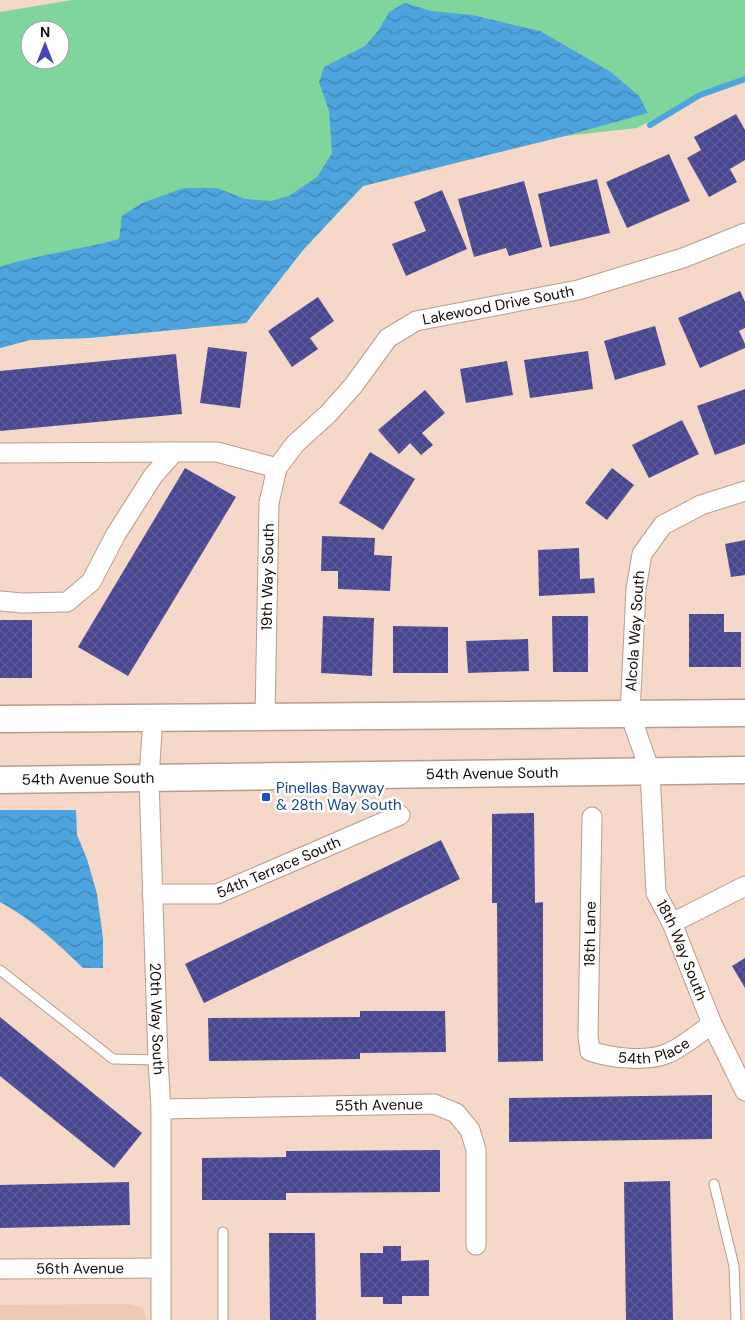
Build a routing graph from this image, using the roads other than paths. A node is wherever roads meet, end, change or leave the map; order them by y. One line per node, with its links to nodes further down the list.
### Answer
1 (745, 232): 2 (street, Lakewood Drive South)
2 (295, 444): 5 (street, 19th Way South)
3 (174, 452): 4 (street); 5 (street); 7 (street)
4 (0, 453)
5 (277, 468): 11 (street, 19th Way South)
6 (745, 491): 9 (street, Alcola Way South)
7 (0, 601)
8 (745, 713): 9 (main road)
9 (630, 714): 11 (main road); 14 (street, 18th Way South)
10 (153, 717): 11 (main road); 12 (main road); 15 (street, 20th Way South)
11 (265, 717)
12 (0, 719)
13 (745, 770): 14 (main road, 54th Avenue South)
14 (650, 772): 15 (main road, 54th Avenue South); 21 (street, 18th Way South)
15 (149, 778): 16 (main road, 54th Avenue South); 20 (street, 20th Way South)
16 (0, 780)
17 (400, 815): 20 (street, 54th Terrace South)
18 (592, 817): 24 (street, 18th Lane)
19 (745, 886): 21 (street)
20 (152, 894): 25 (street, 20th Way South)
21 (672, 923): 23 (street, 18th Way South)
22 (0, 970): 25 (lane)
23 (712, 1024): 24 (street, 54th Place); 26 (street, 18th Way South)
24 (590, 1052)
25 (158, 1060): 27 (street, 20th Way South)
26 (745, 1091)
27 (161, 1109): 30 (street, 55th Avenue); 31 (street, 20th Way South)
28 (714, 1184): 35 (lane)
29 (223, 1232): 34 (lane)
30 (476, 1245)
31 (161, 1268): 32 (street, 56th Avenue); 33 (street, 20th Way South)
32 (0, 1269)
33 (161, 1320)
34 (223, 1320)
35 (736, 1320)

